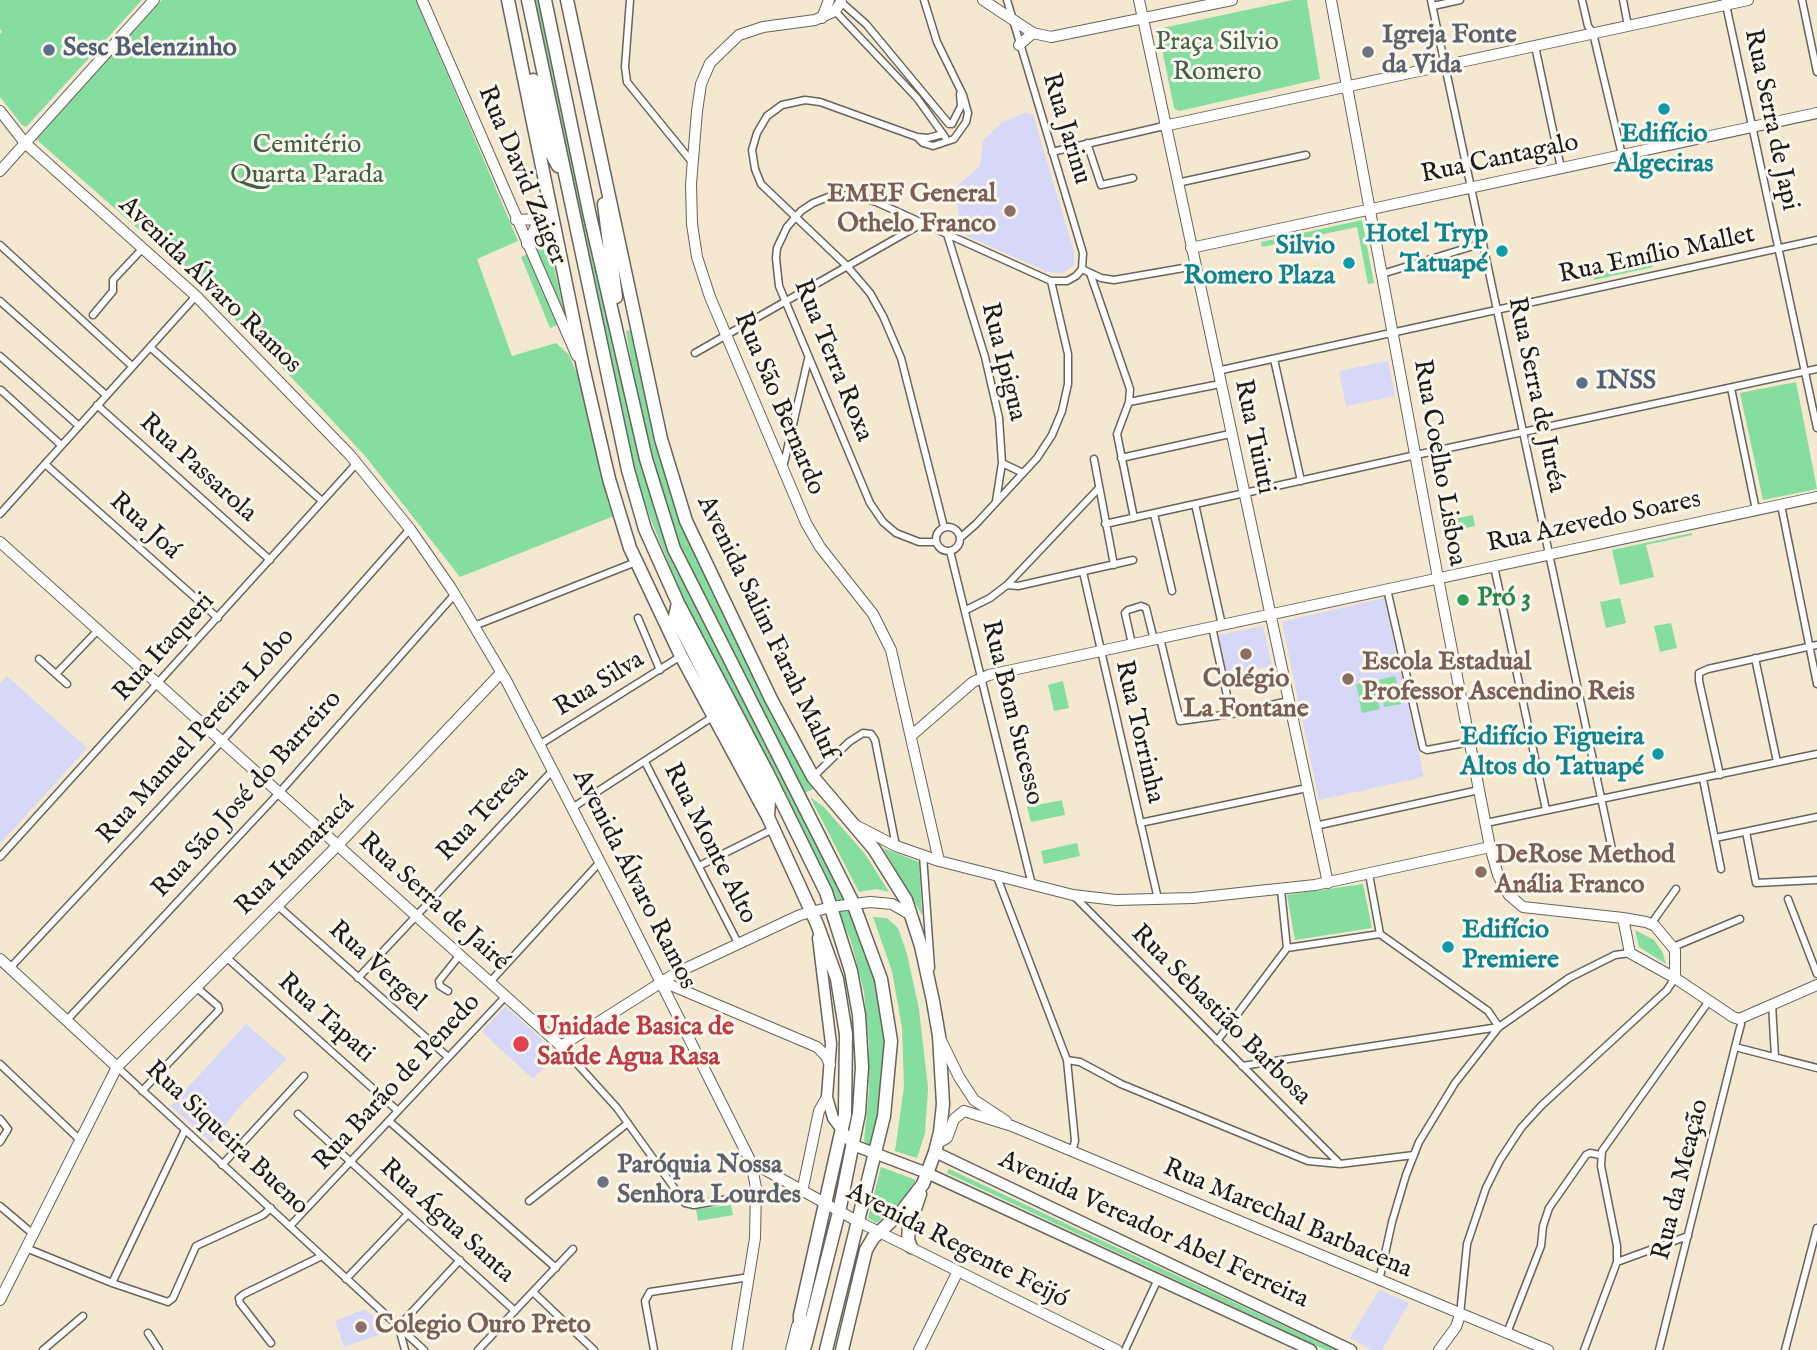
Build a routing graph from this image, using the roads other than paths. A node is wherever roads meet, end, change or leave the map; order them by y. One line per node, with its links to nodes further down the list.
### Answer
1 (154, 0): 46 (street)
2 (422, 0): 62 (street, Rua David Zaiger)
3 (508, 0): 27 (highway)
4 (528, 0): 54 (highway)
5 (545, 0): 93 (highway, Avenida Salim Farah Maluf)
6 (631, 0): 51 (street)
7 (924, 0): 34 (street)
8 (983, 0): 23 (street)
9 (1007, 0): 23 (street, Rua Jarinu)
10 (1139, 0): 22 (street, Rua Tuiuti)
11 (1232, 0): 22 (street)
12 (1331, 0): 35 (street)
13 (1460, 0): 21 (street)
14 (1582, 0): 26 (street)
15 (1622, 0): 24 (street)
16 (1748, 0): 19 (street)
17 (1802, 0): 33 (street)
18 (833, 2): 30 (street); 32 (street); 51 (street, Rua São Bernardo)
19 (1725, 2): 24 (street); 41 (street, Rua Serra de Japi)
20 (569, 3): 36 (highway, Avenida Salim Farah Maluf)
21 (1432, 3): 31 (street, Rua Serra de Juréa)
22 (1143, 18): 25 (street); 40 (street, Rua Tuiuti)
23 (1011, 19): 25 (street); 28 (street, Rua Jarinu)
24 (1628, 26): 26 (street)
25 (1033, 33): 28 (street)
26 (1593, 33): 29 (street); 50 (street)
27 (516, 38): 54 (highway); 58 (highway)
28 (1019, 45): 48 (street, Rua Jarinu)
29 (1535, 46): 31 (street); 52 (street)
30 (898, 61): 32 (street); 39 (street)
31 (1445, 66): 35 (street); 57 (street, Rua Serra de Juréa)
32 (888, 68): 42 (street)
33 (1817, 72)
34 (958, 86): 39 (street); 43 (street)
35 (1347, 87): 40 (street); 59 (street, Rua Coelho Lisboa)
36 (590, 108): 93 (highway); 182 (highway, Avenida Salim Farah Maluf)
37 (0, 111): 46 (street, Avenida Álvaro Ramos)
38 (1817, 113): 41 (street, Rua Cantagalo)
39 (951, 124): 42 (street); 43 (street)
40 (1164, 126): 47 (street); 56 (street, Rua Tuiuti)
41 (1752, 127): 50 (street, Rua Cantagalo); 71 (street, Rua Serra de Japi)
42 (943, 132): 44 (street); 45 (street)
43 (958, 135): 45 (street)
44 (917, 137): 45 (street); 61 (street)
45 (949, 140)
46 (25, 143): 53 (street); 69 (street, Avenida Álvaro Ramos)
47 (1087, 143): 48 (street); 55 (street)
48 (1052, 152): 74 (street, Rua Jarinu)
49 (1306, 155): 56 (street)
50 (1622, 155): 52 (street, Rua Cantagalo)
51 (692, 162): 84 (street, Rua São Bernardo)
52 (1562, 168): 57 (street, Rua Cantagalo)
53 (0, 171)
54 (564, 172): 146 (highway)
55 (1133, 178)
56 (1177, 183): 70 (street, Rua Tuiuti)
57 (1471, 188): 59 (street, Rua Cantagalo); 66 (street, Rua Serra de Juréa)
58 (549, 205): 60 (street); 91 (highway)
59 (1370, 209): 70 (street, Rua Cantagalo); 76 (street, Rua Coelho Lisboa)
60 (541, 216): 62 (street); 67 (street)
61 (794, 217): 63 (street); 72 (street); 80 (street, Rua Terra Roxa)
62 (516, 220): 67 (street, Rua David Zaiger)
63 (923, 223): 64 (street); 72 (street)
64 (947, 234): 77 (street); 111 (street, Rua Ipigua)
65 (1817, 240): 71 (street, Rua Emílio Mallet)
66 (1483, 243): 76 (street); 81 (street, Rua Serra de Juréa)
67 (527, 244): 91 (street, Rua David Zaiger)
68 (0, 245): 90 (street)
69 (143, 248): 78 (street, Avenida Álvaro Ramos); 82 (street)
70 (1191, 248): 73 (street, Rua Tuiuti)
71 (1778, 249): 81 (street, Rua Emílio Mallet); 95 (street, Rua Serra de Japi)
72 (846, 265): 80 (street); 128 (street)
73 (1195, 266): 75 (street); 94 (street, Rua Tuiuti)
74 (1082, 269): 75 (street); 77 (street)
75 (1090, 273): 100 (street)
76 (1382, 274): 83 (street, Rua Coelho Lisboa)
77 (1051, 281): 114 (street)
78 (196, 296): 85 (street); 110 (street, Avenida Álvaro Ramos)
79 (0, 301): 99 (street)
80 (785, 301): 84 (street); 88 (street, Rua Terra Roxa)
81 (1497, 310): 83 (street, Rua Emílio Mallet); 104 (street, Rua Serra de Juréa)
82 (93, 315)
83 (1393, 332): 89 (street, Rua Emílio Mallet); 107 (street, Rua Coelho Lisboa)
84 (725, 335): 86 (street); 113 (street, Rua São Bernardo)
85 (150, 347): 90 (street); 119 (street)
86 (695, 353)
87 (0, 356): 102 (street)
88 (809, 358): 113 (street); 132 (street, Rua Terra Roxa)
89 (1275, 359): 94 (street, Rua Emílio Mallet); 115 (street)
90 (132, 366): 99 (street)
91 (583, 367): 137 (highway)
92 (1817, 369): 95 (street)
93 (626, 370): 218 (highway, Avenida Salim Farah Maluf)
94 (1217, 371): 96 (street, Rua Tuiuti)
95 (1804, 372): 97 (street); 103 (street, Rua Serra de Japi)
96 (1220, 384): 100 (street); 105 (street, Rua Tuiuti)
97 (1731, 388): 104 (street); 123 (street)
98 (1, 390): 106 (street)
99 (106, 395): 101 (street)
100 (1129, 402): 108 (street)
101 (97, 405): 102 (street); 135 (street, Rua Passarola)
102 (79, 426): 106 (street)
103 (1817, 428)
104 (1523, 433): 107 (street); 134 (street, Rua Serra de Juréa)
105 (1230, 434): 108 (street); 117 (street, Rua Tuiuti)
106 (61, 445): 112 (street)
107 (1416, 455): 115 (street); 141 (street, Rua Coelho Lisboa)
108 (1121, 458): 126 (street)
109 (1094, 459): 116 (street)
110 (357, 463): 119 (street, Rua Itaqueri); 129 (street, Avenida Álvaro Ramos)
111 (1002, 463): 114 (street); 120 (street, Rua Ipigua)
112 (45, 464): 124 (street); 149 (street, Rua Joá)
113 (782, 470): 173 (street, Rua São Bernardo)
114 (1023, 473): 120 (street)
115 (1301, 481): 117 (street)
116 (1099, 488): 127 (street); 142 (street)
117 (1244, 493): 121 (street); 148 (street, Rua Tuiuti)
118 (1817, 497): 122 (street, Rua Azevedo Soares)
119 (322, 502): 135 (street, Rua Itaqueri)
120 (996, 502): 130 (street)
121 (1195, 505): 125 (street); 152 (street)
122 (1781, 505): 123 (street, Rua Azevedo Soares); 158 (street)
123 (1756, 510): 134 (street, Rua Azevedo Soares)
124 (0, 514)
125 (1154, 514): 126 (street); 144 (street)
126 (1134, 518): 127 (street)
127 (1105, 524): 138 (street)
128 (944, 527): 130 (street); 132 (street)
129 (407, 532): 145 (street, Avenida Álvaro Ramos); 174 (street, Rua Manuel Pereira Lobo)
130 (960, 538): 133 (street)
131 (0, 541): 153 (street, Rua Serra de Jairé)
132 (936, 542): 133 (street)
133 (950, 551): 147 (street, Rua Bom Sucesso)
134 (1549, 555): 139 (street, Rua Azevedo Soares); 187 (street, Rua Serra de Juréa)
135 (270, 561): 149 (street, Rua Itaqueri)
136 (1133, 561): 138 (street)
137 (636, 562): 151 (street); 160 (highway)
138 (1114, 565): 140 (street)
139 (1494, 566): 141 (street, Rua Azevedo Soares); 189 (street)
140 (1083, 572): 142 (street); 159 (street, Rua Torrinha)
141 (1438, 578): 143 (street, Rua Azevedo Soares); 175 (street, Rua Coelho Lisboa)
142 (1007, 585): 147 (street)
143 (1387, 589): 148 (street, Rua Azevedo Soares); 175 (street)
144 (1172, 591)
145 (453, 596): 151 (street, Avenida Álvaro Ramos); 154 (street, Avenida Álvaro Ramos); 186 (street, Rua São José do Barreiro)
146 (678, 603): 192 (highway); 220 (highway)
147 (966, 610): 166 (street, Rua Bom Sucesso)
148 (1270, 615): 152 (street, Rua Azevedo Soares); 170 (street, Rua Tuiuti)
149 (218, 618): 167 (street, Rua Itaqueri)
150 (638, 618): 163 (street)
151 (474, 626): 154 (street, Avenida Álvaro Ramos)
152 (1217, 626): 155 (street, Rua Azevedo Soares); 171 (street)
153 (99, 629): 165 (street); 167 (street, Rua Serra de Jairé)
154 (481, 639): 164 (street, Avenida Álvaro Ramos)
155 (1157, 639): 156 (street, Rua Azevedo Soares); 156 (street); 171 (street)
156 (1132, 644): 159 (street, Rua Azevedo Soares)
157 (1817, 645): 158 (street)
158 (1809, 647): 161 (street); 169 (street)
159 (1100, 651): 166 (street, Rua Azevedo Soares); 191 (street, Rua Torrinha)
160 (681, 656): 163 (street, Rua Silva); 172 (highway)
161 (1755, 658): 179 (street); 181 (street)
162 (39, 659): 165 (street)
163 (660, 670): 176 (street, Rua Silva)
164 (501, 673): 176 (street, Avenida Álvaro Ramos); 198 (street, Rua Itamaracá)
165 (56, 674): 168 (street)
166 (982, 677): 173 (street, Rua Azevedo Soares); 212 (street, Rua Bom Sucesso)
167 (159, 683): 174 (street, Rua Serra de Jairé); 203 (street, Rua Itaqueri)
168 (67, 684)
169 (1817, 684)
170 (1289, 702): 171 (street); 184 (street, Rua Tuiuti)
171 (1231, 714)
172 (714, 716): 178 (street); 192 (highway)
173 (912, 735): 204 (street, Rua São Bernardo)
174 (222, 741): 186 (street, Rua Serra de Jairé); 236 (street, Rua Manuel Pereira Lobo)
175 (1470, 742): 185 (street, Rua Coelho Lisboa)
176 (539, 745): 180 (street, Avenida Álvaro Ramos)
177 (1817, 754): 179 (street)
178 (645, 762): 188 (street); 206 (street, Rua Monte Alto)
179 (1777, 762): 181 (street)
180 (553, 770): 188 (street, Avenida Álvaro Ramos); 222 (street, Rua Teresa)
181 (1720, 775): 183 (street)
182 (813, 777): 194 (highway, Avenida Salim Farah Maluf); 199 (street)
183 (1703, 779): 187 (street); 197 (street)
184 (1307, 788): 191 (street); 195 (street, Rua Tuiuti)
185 (1479, 790): 193 (street, Rua Coelho Lisboa); 195 (street)
186 (279, 793): 198 (street, Rua Serra de Jairé); 252 (street, Rua São José do Barreiro)
187 (1601, 799): 189 (street); 201 (street, Rua Serra de Juréa)
188 (572, 808): 205 (street, Avenida Álvaro Ramos)
189 (1546, 810): 193 (street)
190 (1817, 817): 196 (street)
191 (1140, 822): 217 (street, Rua Torrinha)
192 (770, 823): 206 (street); 221 (highway)
193 (1486, 823): 200 (street, Rua Coelho Lisboa)
194 (856, 826): 199 (street); 223 (highway, Avenida Salim Farah Maluf)
195 (1315, 826): 211 (street, Rua Tuiuti)
196 (1745, 832): 197 (street); 210 (street)
197 (1715, 838): 207 (street)
198 (338, 845): 219 (street, Rua Itamaracá); 222 (street, Rua Serra de Jairé)
199 (896, 846): 202 (street)
200 (1490, 847): 208 (street); 224 (street, Rua Coelho Lisboa)
201 (1613, 854)
202 (923, 855): 204 (street); 248 (street)
203 (0, 857)
204 (939, 860): 209 (street)
205 (600, 862): 240 (street, Avenida Álvaro Ramos); 241 (street)
206 (699, 866): 229 (street, Rua Monte Alto)
207 (1721, 869)
208 (1369, 874): 211 (street); 228 (street)
209 (997, 877): 212 (street); 260 (street)
210 (1817, 880)
211 (1328, 883): 214 (street)
212 (1032, 885): 215 (street)
213 (1676, 889): 226 (street)
214 (1280, 890): 217 (street); 231 (street)
215 (1073, 895): 217 (street); 255 (street, Rua Sebastião Barbosa)
216 (1788, 899): 237 (street)
217 (1158, 900)
218 (853, 903): 220 (street); 223 (street); 282 (highway, Avenida Salim Farah Maluf)
219 (278, 906): 234 (street, Rua Itamaracá); 238 (street, Rua Vergel)
220 (831, 906): 221 (street); 279 (highway)
221 (811, 911): 227 (highway); 229 (street)
222 (416, 915): 233 (street, Rua Serra de Jairé); 238 (street, Rua Teresa)
223 (914, 918): 248 (highway, Avenida Salim Farah Maluf)
224 (1623, 918): 226 (street, Rua Coelho Lisboa); 232 (street)
225 (1740, 919): 230 (street)
226 (1651, 923): 230 (street)
227 (817, 924): 262 (main road); 276 (highway)
228 (1380, 934): 231 (street); 253 (street)
229 (738, 943): 240 (street)
230 (1674, 947): 239 (street)
231 (1287, 948): 255 (street)
232 (1630, 953): 239 (street); 253 (street)
233 (460, 956): 241 (street, Rua Serra de Jairé); 244 (street)
234 (226, 957): 243 (street, Rua Itamaracá); 269 (street, Rua Tapati)
235 (0, 959): 236 (street, Rua Siqueira Bueno)
236 (10, 968): 252 (street, Rua Siqueira Bueno)
237 (1817, 974)
238 (358, 978): 258 (street, Rua Vergel)
239 (1675, 978): 247 (street); 322 (street)
240 (661, 981): 245 (street); 250 (street, Avenida Álvaro Ramos); 256 (street)
241 (489, 982): 246 (street, Rua Serra de Jairé)
242 (1817, 985): 249 (street)
243 (196, 987): 264 (street, Rua Itamaracá); 267 (street)
244 (448, 991)
245 (698, 996): 250 (street); 262 (street)
246 (505, 997): 256 (street, Rua Serra de Jairé); 258 (street, Rua Barão de Penedo)
247 (1709, 1000): 251 (street); 284 (street)
248 (933, 1002): 254 (highway, Avenida Salim Farah Maluf)
249 (1772, 1004): 251 (street); 259 (street)
250 (676, 1010): 286 (street, Avenida Álvaro Ramos)
251 (1739, 1019): 257 (street, Rua da Meação)
252 (67, 1020): 264 (street, Rua Siqueira Bueno)
253 (1499, 1027): 263 (street); 283 (street)
254 (939, 1036): 274 (street, Rua Marechal Barbacena); 280 (highway, Avenida Salim Farah Maluf)
255 (1217, 1041): 263 (street, Rua Sebastião Barbosa)
256 (561, 1046): 273 (street)
257 (1735, 1047): 259 (street); 304 (street, Rua da Meação)
258 (448, 1057): 269 (street, Rua Barão de Penedo)
259 (1775, 1057): 265 (street)
260 (1067, 1060): 281 (street); 287 (street)
261 (0, 1064): 277 (street)
262 (830, 1066): 268 (main road)
263 (1242, 1066): 287 (street, Rua Sebastião Barbosa)
264 (117, 1067): 267 (street, Rua Siqueira Bueno); 277 (street, Rua Itamaracá)
265 (1817, 1068)
266 (304, 1076): 288 (street)
267 (142, 1091): 275 (street, Rua Siqueira Bueno)
268 (827, 1097): 276 (main road); 292 (street)
269 (398, 1111): 272 (street, Rua Barão de Penedo)
270 (298, 1114): 285 (street, Rua Água Santa)
271 (0, 1119): 278 (street)
272 (389, 1121): 285 (street, Rua Barão de Penedo); 311 (street)
273 (628, 1123): 291 (street); 293 (street)
274 (1012, 1126): 280 (street, Rua Marechal Barbacena); 281 (street, Rua Marechal Barbacena)
275 (185, 1130): 288 (street, Rua Siqueira Bueno); 317 (street)
276 (842, 1134): 279 (main road); 294 (highway)
277 (79, 1139): 303 (street, Rua Itamaracá)
278 (0, 1142)
279 (853, 1145): 282 (main road, Avenida Vereador Abel Ferreira); 297 (highway)
280 (936, 1147): 290 (highway, Avenida Salim Farah Maluf); 345 (main road, Avenida Vereador Abel Ferreira)
281 (1072, 1152): 316 (street, Rua Marechal Barbacena)
282 (876, 1154): 290 (main road, Avenida Vereador Abel Ferreira); 299 (highway, Avenida Salim Farah Maluf)
283 (1414, 1155): 287 (street); 316 (street)
284 (1600, 1156): 310 (street); 326 (street)
285 (350, 1162): 298 (street, Rua Água Santa); 300 (street, Rua Barão de Penedo)
286 (751, 1162): 289 (street, Avenida Regente Feijó); 291 (street, Avenida Álvaro Ramos)
287 (1340, 1164)
288 (222, 1165): 296 (street, Rua Siqueira Bueno)
289 (779, 1179): 291 (street); 292 (street, Avenida Regente Feijó)
290 (925, 1179): 302 (highway, Avenida Salim Farah Maluf); 305 (highway); 315 (main road, Avenida Vereador Abel Ferreira)
291 (756, 1191): 313 (street, Avenida Álvaro Ramos)
292 (802, 1192): 294 (street, Avenida Regente Feijó)
293 (529, 1201)
294 (826, 1205): 297 (street, Avenida Regente Feijó); 321 (highway)
295 (0, 1206): 303 (street)
296 (271, 1208): 300 (street, Rua Siqueira Bueno); 317 (street)
297 (839, 1212): 299 (street, Avenida Regente Feijó); 338 (highway)
298 (408, 1213): 309 (street, Rua Água Santa); 314 (street)
299 (857, 1222): 302 (street, Avenida Regente Feijó); 339 (highway, Avenida Salim Farah Maluf)
300 (290, 1226): 308 (street, Rua Siqueira Bueno)
301 (1817, 1228): 350 (street)
302 (878, 1232): 305 (street, Avenida Regente Feijó); 340 (highway, Avenida Salim Farah Maluf)
303 (33, 1234): 306 (street, Rua Itamaracá)
304 (1688, 1236): 310 (street); 349 (street, Rua da Meação)
305 (911, 1247): 312 (street, Avenida Regente Feijó)
306 (26, 1248): 317 (street); 319 (street, Rua Itamaracá)
307 (573, 1249): 311 (street)
308 (321, 1256): 314 (street, Rua Siqueira Bueno); 327 (street)
309 (460, 1260): 320 (street, Rua Água Santa); 324 (street)
310 (1617, 1262): 348 (street)
311 (556, 1268): 318 (street)
312 (958, 1270): 341 (street); 342 (street, Avenida Regente Feijó)
313 (750, 1277): 335 (street); 336 (street, Avenida Álvaro Ramos)
314 (346, 1279): 324 (street, Rua Siqueira Bueno)
315 (1158, 1279): 343 (street); 344 (main road, Avenida Vereador Abel Ferreira)
316 (1379, 1281): 322 (street, Rua Marechal Barbacena)
317 (112, 1283)
318 (533, 1293): 320 (street); 334 (street)
319 (0, 1300)
320 (515, 1311): 333 (street)
321 (800, 1315): 337 (street); 338 (highway)
322 (1460, 1315): 326 (street, Rua Marechal Barbacena); 346 (street)
323 (83, 1316): 329 (street)
324 (399, 1326): 328 (street, Rua Siqueira Bueno); 331 (street)
325 (148, 1333): 330 (street)
326 (1507, 1334): 347 (street, Rua Marechal Barbacena)
327 (271, 1343)
328 (423, 1349): 332 (street)
329 (43, 1350)
330 (159, 1350)
331 (405, 1350)
332 (414, 1350)
333 (478, 1350)
334 (594, 1350)
335 (654, 1350)
336 (737, 1350)
337 (791, 1350)
338 (802, 1350)
339 (826, 1350)
340 (842, 1350)
341 (919, 1350)
342 (1117, 1350)
343 (1125, 1350)
344 (1311, 1350)
345 (1351, 1350)
346 (1439, 1350)
347 (1548, 1350)
348 (1584, 1350)
349 (1659, 1350)
350 (1785, 1350)

